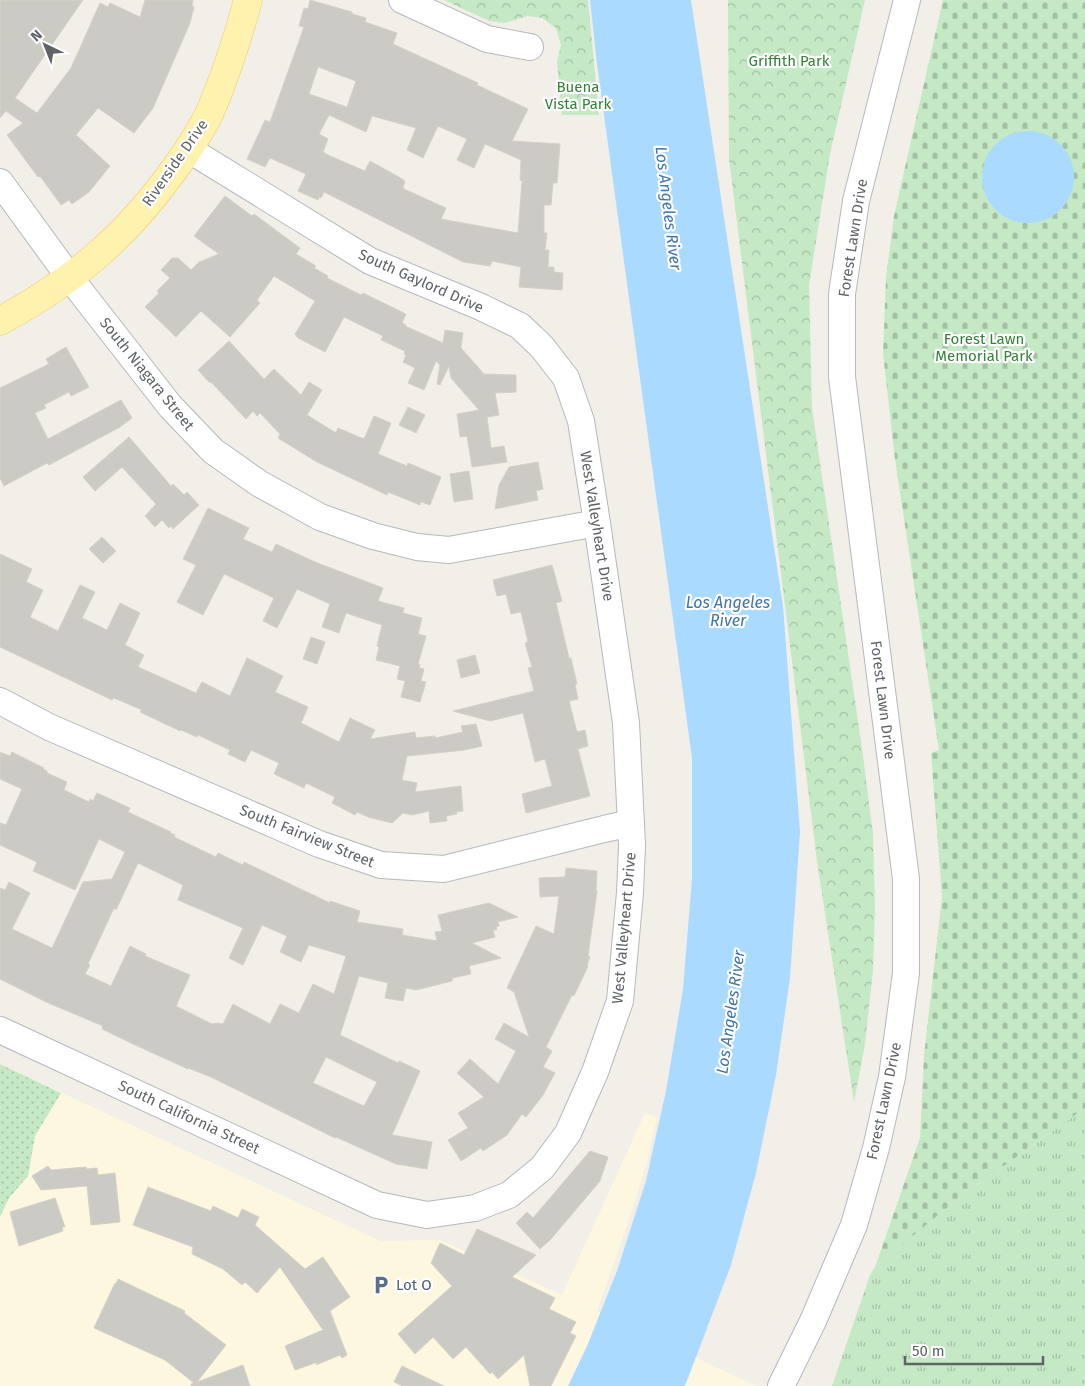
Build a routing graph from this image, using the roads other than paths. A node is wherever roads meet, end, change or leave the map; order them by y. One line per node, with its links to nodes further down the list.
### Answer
1 (248, 0): 5 (main road, Riverside Drive)
2 (402, 0): 4 (street)
3 (907, 0): 15 (street, Forest Lawn Drive)
4 (530, 47)
5 (188, 149): 7 (main road, Riverside Drive); 9 (street, South Gaylord Drive)
6 (0, 182): 7 (street, South Niagara Street)
7 (70, 278): 8 (main road, Riverside Drive); 10 (street, South Niagara Street)
8 (0, 321)
9 (566, 378): 10 (street, West Valleyheart Drive)
10 (597, 523): 12 (street, West Valleyheart Drive)
11 (0, 701): 12 (street, South Fairview Street)
12 (631, 824): 14 (street, West Valleyheart Drive)
13 (0, 1030): 14 (street, South California Street)
14 (377, 1205)
15 (781, 1386)

